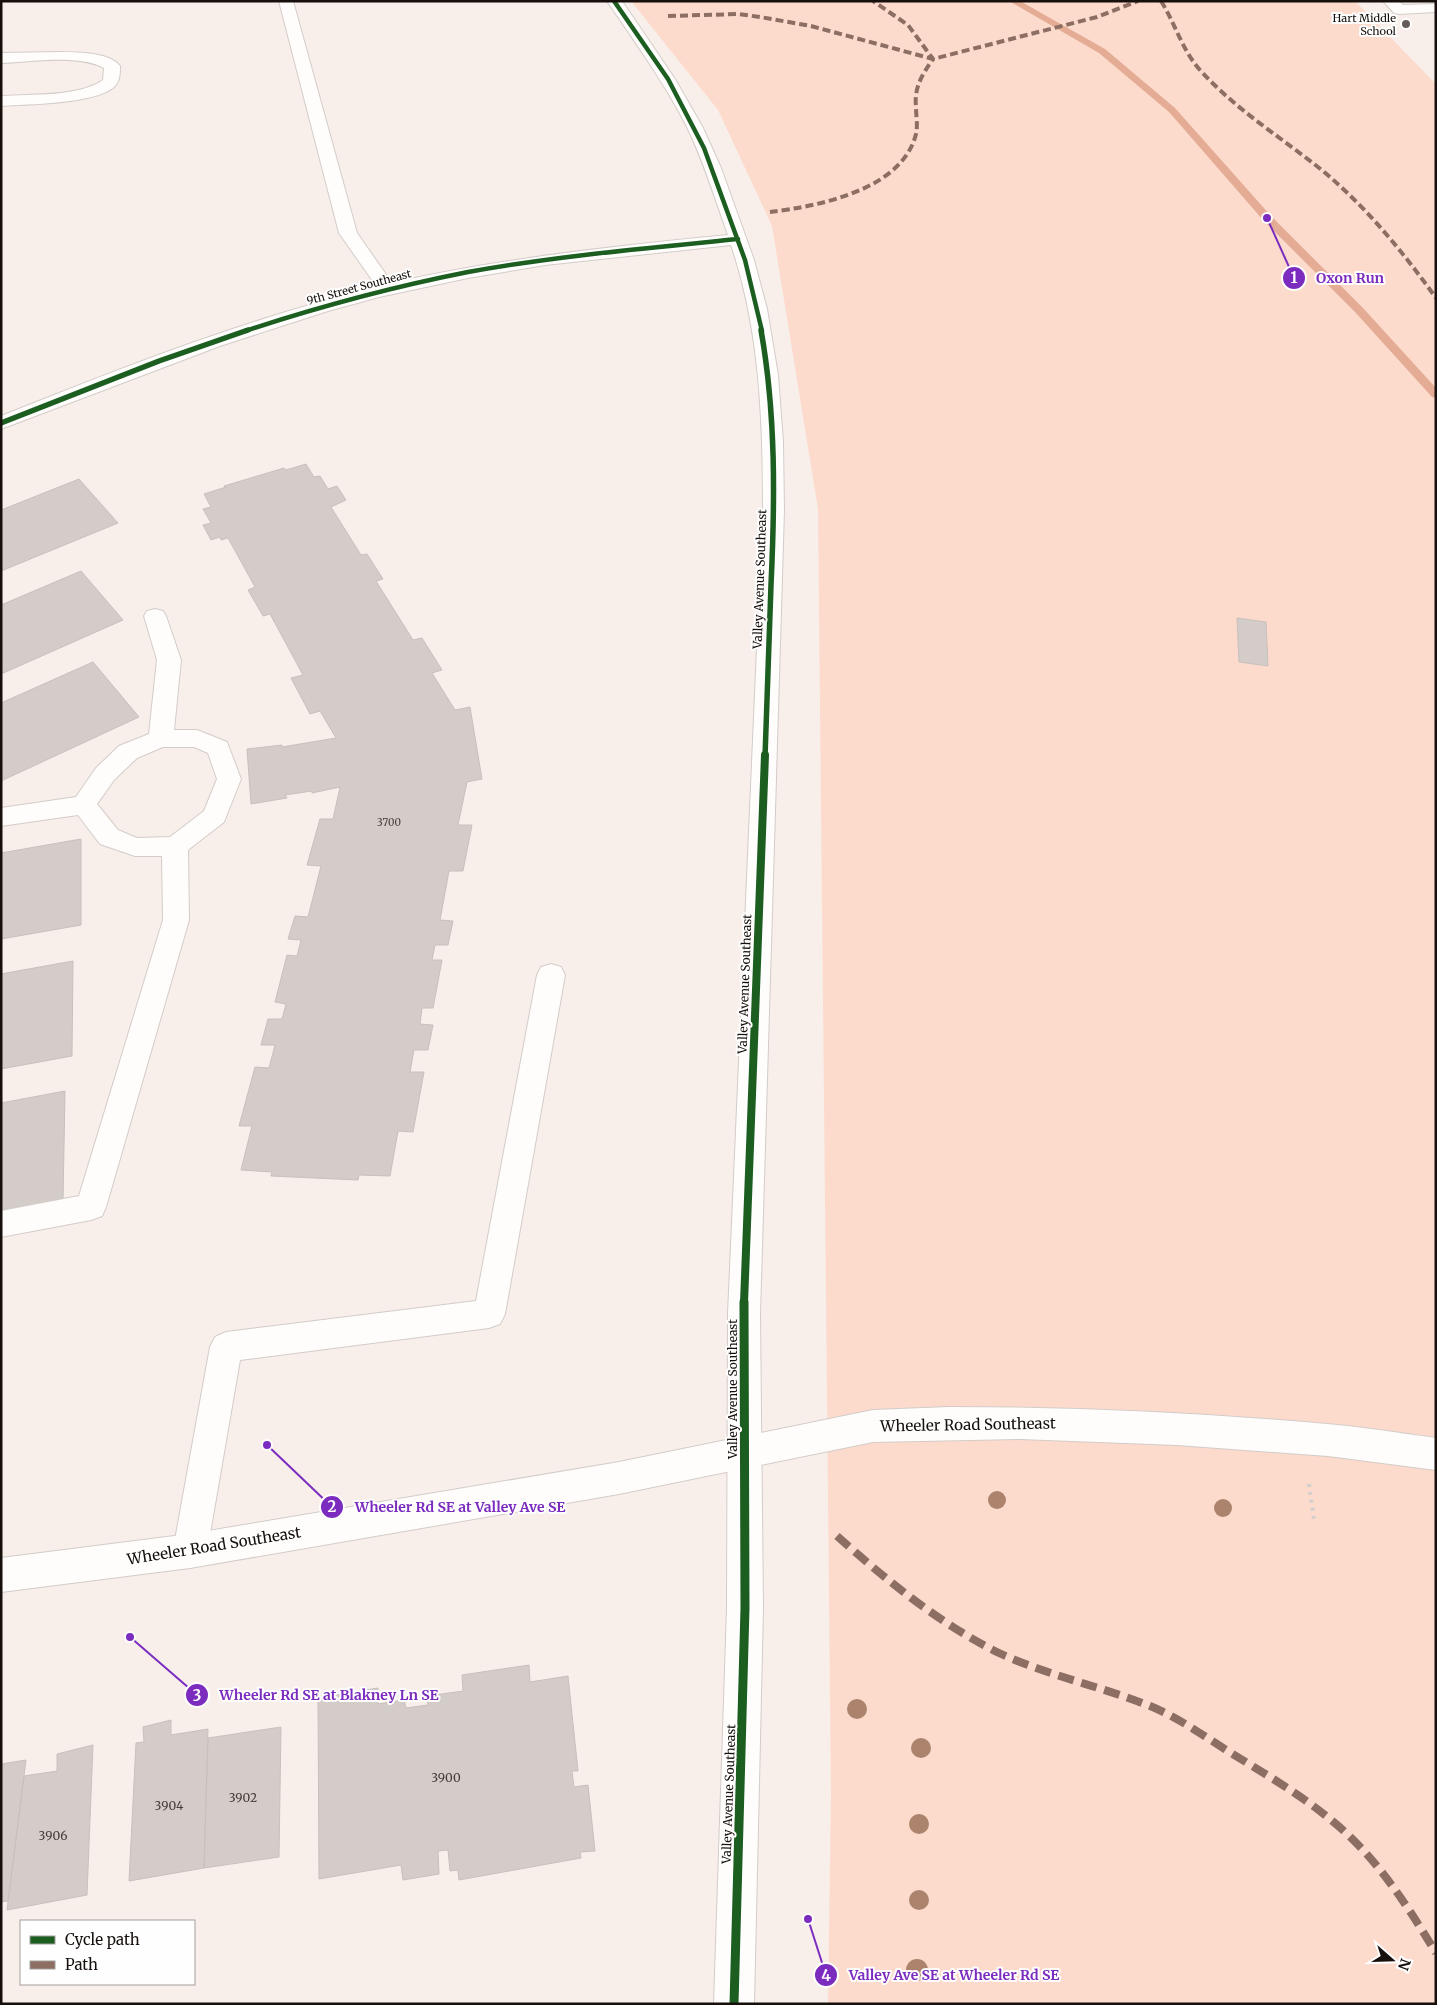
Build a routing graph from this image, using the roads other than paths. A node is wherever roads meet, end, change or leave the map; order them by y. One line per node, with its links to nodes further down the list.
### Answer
1 (286, 1): 8 (street)
2 (614, 1): 7 (street, Valley Avenue Southeast)
3 (1390, 1): 4 (street)
4 (1436, 8)
5 (1, 58): 6 (street)
6 (1, 101)
7 (738, 240): 8 (street, 9th Street Southeast); 17 (street, Valley Avenue Southeast)
8 (388, 290): 9 (street, 9th Street Southeast)
9 (1, 423)
10 (155, 616): 11 (street)
11 (161, 739): 12 (street); 14 (street)
12 (84, 805): 13 (street); 14 (street)
13 (1, 817)
14 (175, 846): 16 (street)
15 (551, 975): 19 (street)
16 (1, 1224)
17 (744, 1452): 18 (street, Wheeler Road Southeast); 19 (street, Wheeler Road Southeast); 21 (street, Valley Avenue Southeast)
18 (1436, 1454)
19 (190, 1551): 20 (street, Wheeler Road Southeast)
20 (1, 1575)
21 (734, 2004)

